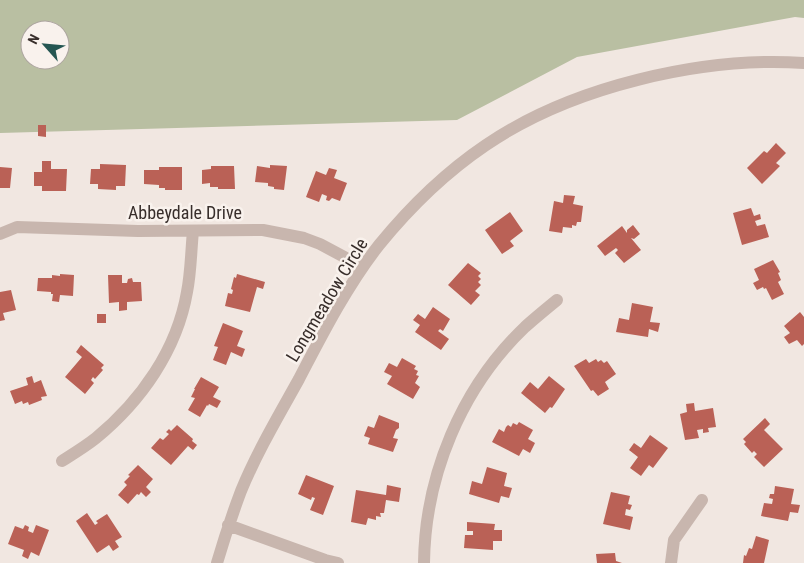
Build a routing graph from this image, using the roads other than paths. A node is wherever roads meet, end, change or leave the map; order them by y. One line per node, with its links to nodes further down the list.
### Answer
1 (804, 63): 4 (street, Longmeadow Circle)
2 (194, 231): 3 (street, Abbeydale Drive); 4 (street, Abbeydale Drive); 6 (street)
3 (0, 234)
4 (363, 267): 8 (street, Longmeadow Circle)
5 (557, 300): 11 (street)
6 (62, 461)
7 (702, 500): 12 (street)
8 (228, 526): 9 (street, Longmeadow Circle); 10 (street)
9 (217, 563)
10 (338, 563)
11 (424, 563)
12 (671, 563)

